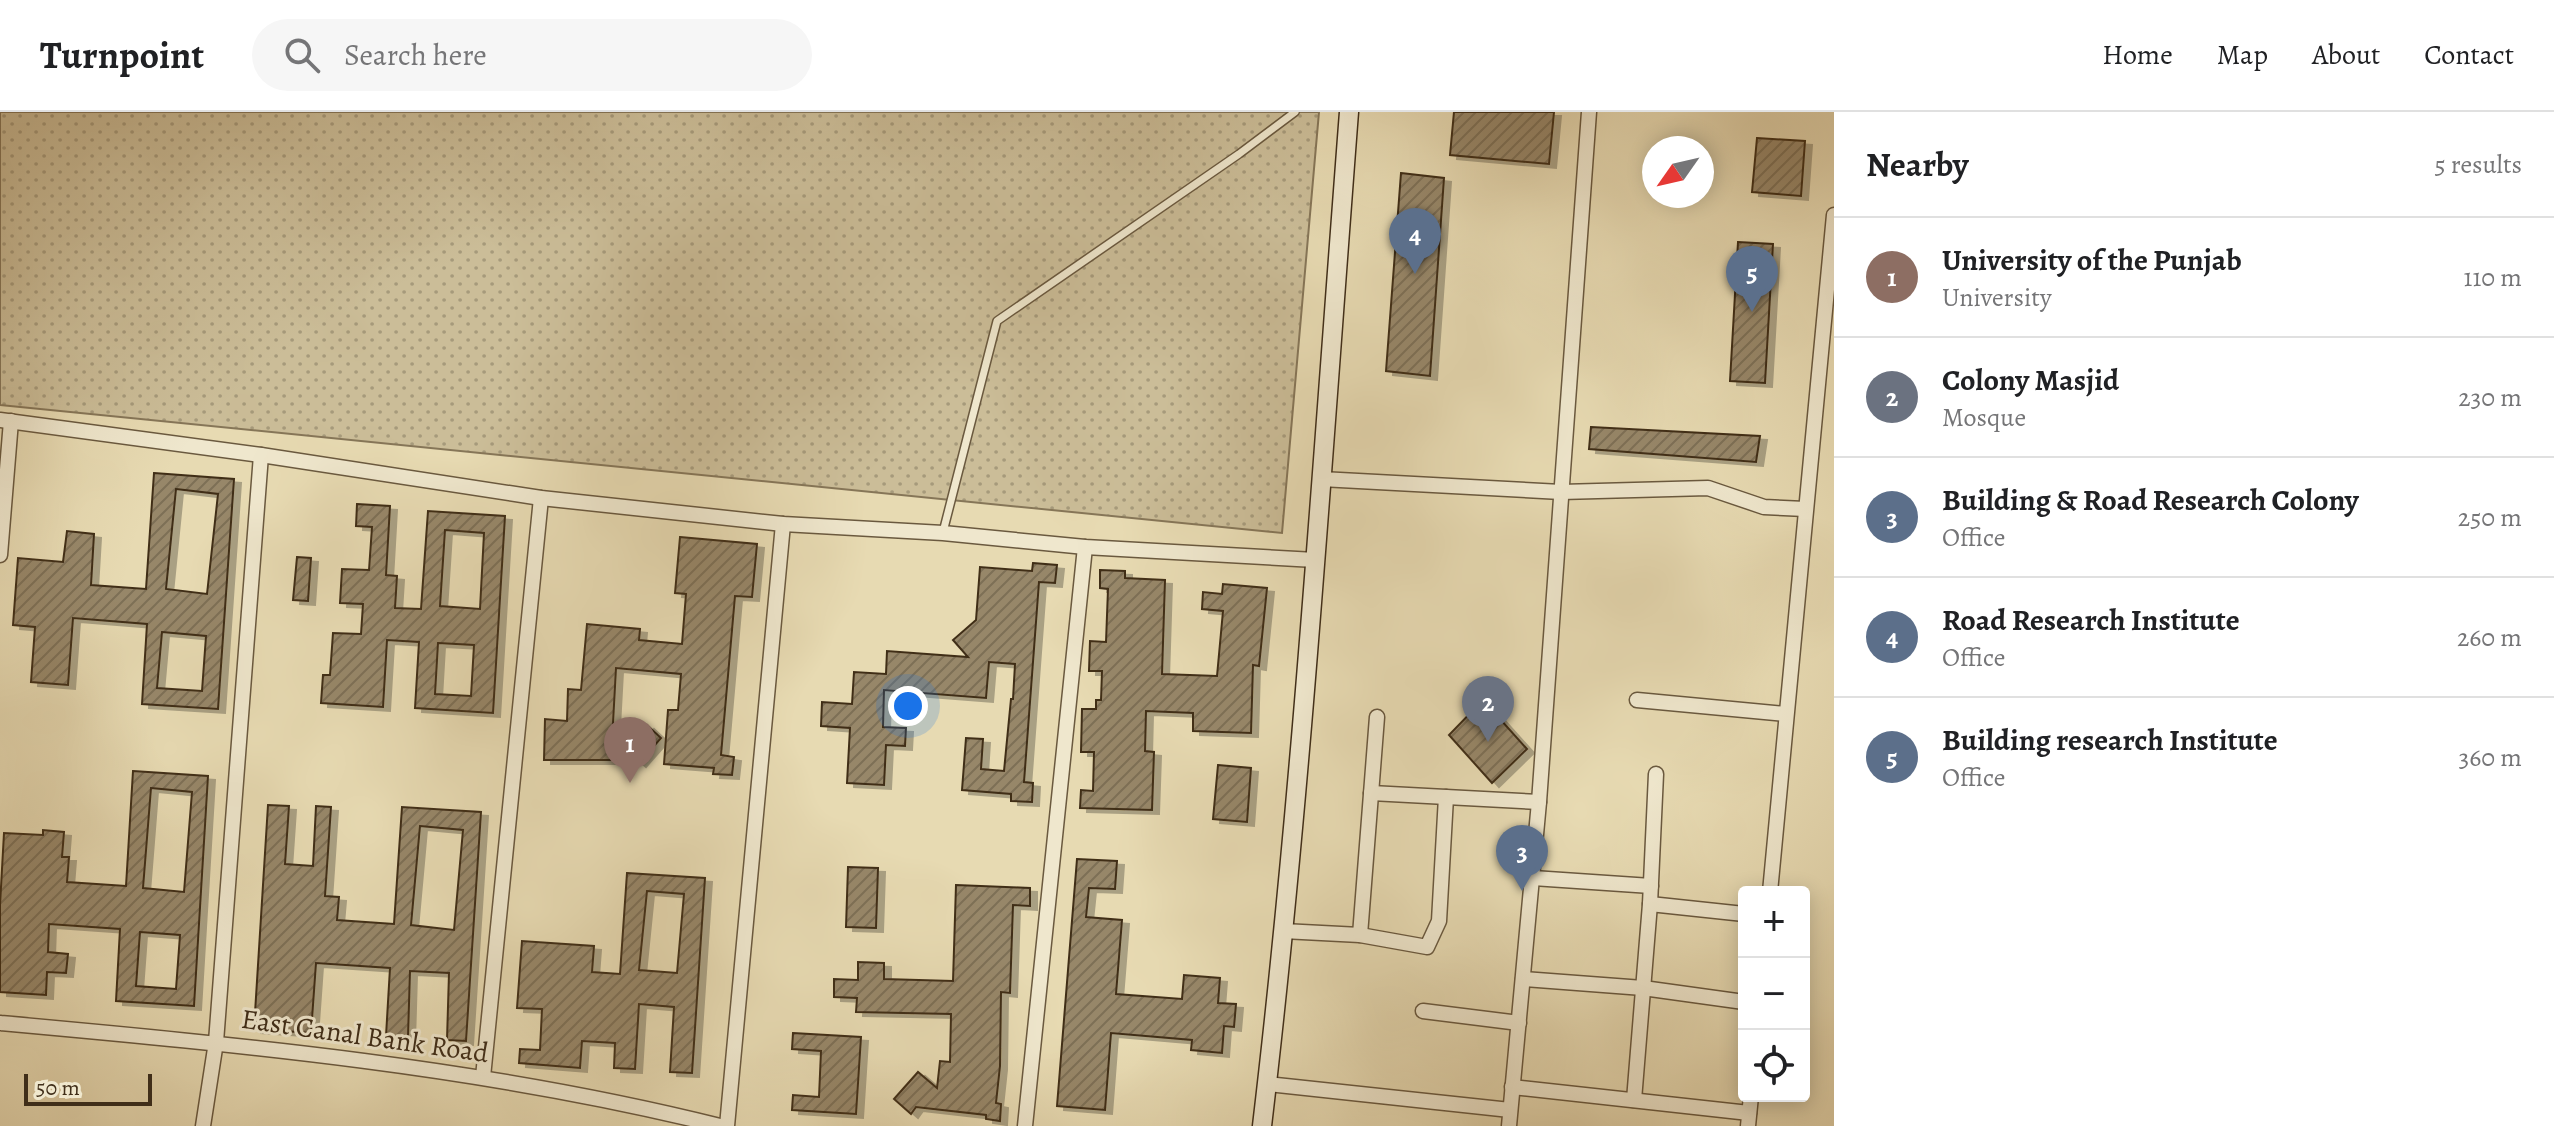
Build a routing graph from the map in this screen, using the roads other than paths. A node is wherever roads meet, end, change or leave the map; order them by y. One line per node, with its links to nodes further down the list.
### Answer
1 (1295, 112): 12 (lane)
2 (1349, 112): 7 (street)
3 (1589, 112): 8 (street)
4 (1834, 215): 10 (street)
5 (6, 420): 6 (street); 14 (street)
6 (261, 455): 9 (street); 36 (street)
7 (1321, 479): 8 (street); 15 (street)
8 (1561, 492): 10 (street); 22 (street)
9 (541, 498): 11 (street); 37 (street)
10 (1805, 509): 17 (street)
11 (783, 524): 12 (street); 46 (street)
12 (943, 533): 13 (street)
13 (1085, 547): 15 (street); 47 (street)
14 (0, 555)
15 (1315, 560): 28 (street)
16 (1637, 700): 17 (street)
17 (1786, 714): 25 (street)
18 (1377, 717): 20 (street)
19 (1656, 774): 24 (street)
20 (1371, 793): 21 (street); 29 (street)
21 (1446, 797): 22 (street); 29 (street)
22 (1539, 802): 23 (street)
23 (1533, 878): 24 (street); 30 (street)
24 (1651, 886): 26 (street)
25 (1771, 886)
26 (1650, 904): 27 (street); 31 (street)
27 (1738, 913)
28 (1283, 931): 29 (street); 38 (street)
29 (1360, 935)
30 (1523, 979): 31 (street); 35 (street)
31 (1643, 988): 32 (street); 40 (street)
32 (1738, 1001)
33 (1423, 1011): 35 (street)
34 (0, 1023): 36 (street, East Canal Bank Road)
35 (1519, 1023): 39 (street)
36 (216, 1042): 37 (street, East Canal Bank Road); 44 (street)
37 (483, 1077): 43 (street, East Canal Bank Road)
38 (1267, 1084): 41 (street); 48 (street)
39 (1512, 1087): 40 (street); 41 (street)
40 (1634, 1100): 42 (street)
41 (1510, 1110): 49 (street)
42 (1749, 1120)
43 (698, 1123): 45 (street, East Canal Bank Road)
44 (203, 1126)
45 (720, 1126)
46 (727, 1126)
47 (1025, 1126)
48 (1262, 1126)
49 (1509, 1126)

